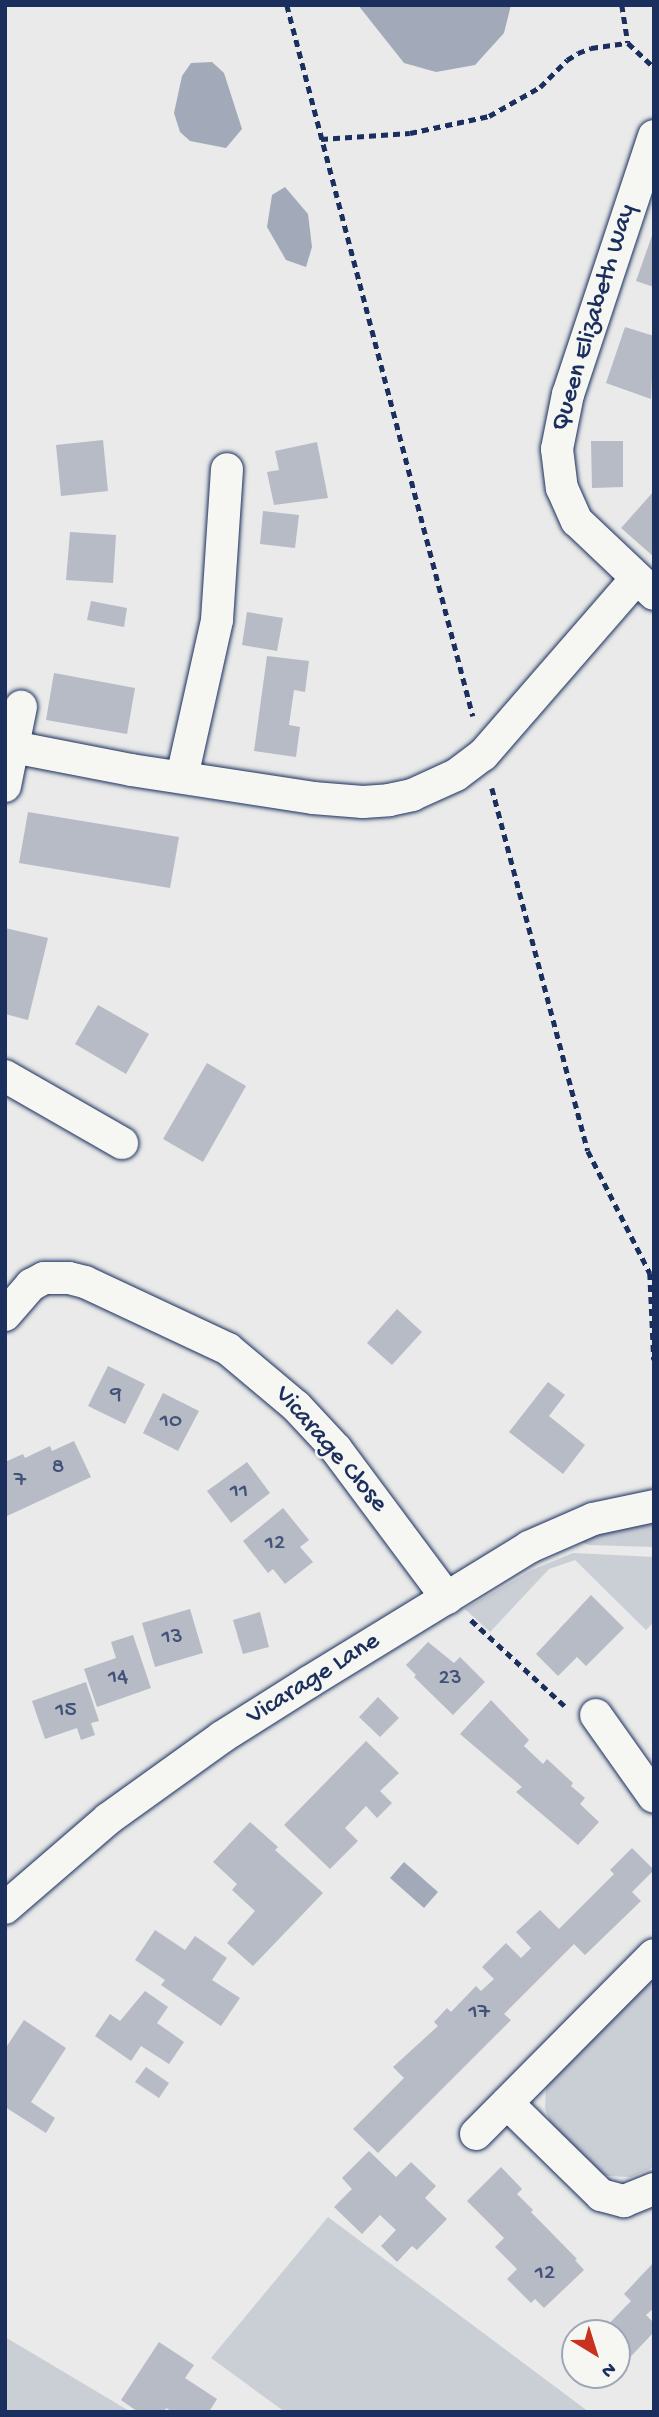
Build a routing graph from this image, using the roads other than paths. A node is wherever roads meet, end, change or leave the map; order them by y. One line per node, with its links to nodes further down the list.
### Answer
1 (654, 136): 3 (street, Queen Elizabeth Way)
2 (227, 469): 6 (street)
3 (645, 586): 6 (street)
4 (21, 707): 5 (street)
5 (13, 747): 6 (street); 7 (street)
6 (182, 778)
7 (5, 786)
8 (5, 1076): 9 (street)
9 (122, 1143)
10 (5, 1315): 12 (street, Vicarage Close)
11 (654, 1506): 12 (street, Vicarage Lane)
12 (447, 1598): 15 (street, Vicarage Lane)
13 (596, 1715): 14 (street)
14 (654, 1797)
15 (5, 1908)
16 (654, 1955): 17 (street)
17 (507, 2103): 18 (street); 19 (street)
18 (477, 2134)
19 (654, 2189)

